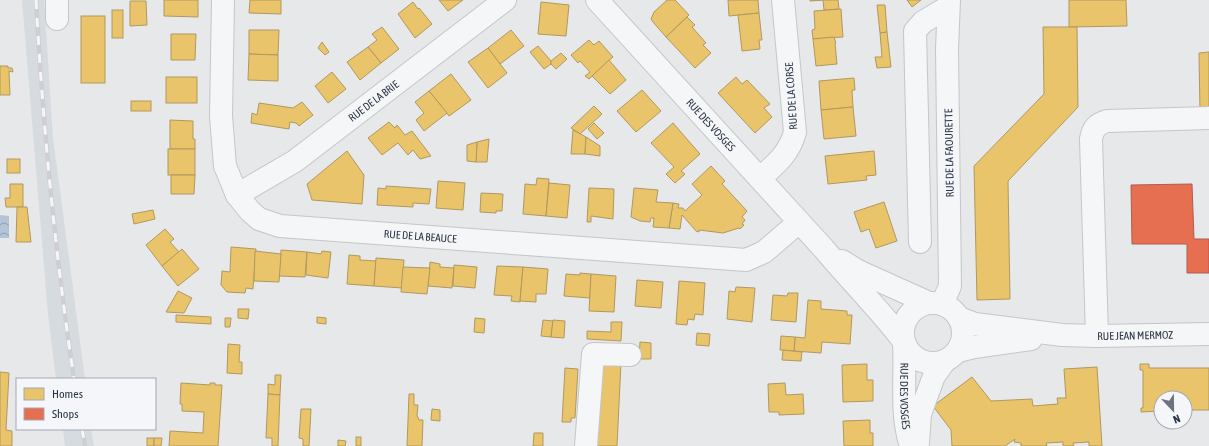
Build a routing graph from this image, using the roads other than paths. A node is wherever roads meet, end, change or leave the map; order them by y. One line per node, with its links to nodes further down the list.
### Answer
1 (223, 0): 8 (street, RUE DE LA BEAUCE)
2 (505, 0): 8 (street, RUE DE LA BRIE)
3 (596, 0): 7 (street, RUE DES VOSGES)
4 (783, 0): 7 (street, RUE DE LA CORSE)
5 (948, 4): 10 (street); 12 (street, RUE DE LA FAOURETTE)
6 (1209, 118): 16 (street)
7 (760, 178): 9 (street, RUE DES VOSGES)
8 (237, 196): 9 (street, RUE DE LA BEAUCE)
9 (799, 222): 11 (street, RUE DES VOSGES)
10 (920, 242)
11 (824, 249): 12 (street, RUE DES VOSGES); 17 (street, RUE DES VOSGES)
12 (935, 303): 13 (street, RUE DES VOSGES); 17 (street, RUE DES VOSGES)
13 (959, 318): 15 (street, RUE JEAN MERMOZ); 19 (street, RUE DES VOSGES)
14 (1209, 334): 16 (street, RUE JEAN MERMOZ)
15 (1062, 335): 16 (street, RUE JEAN MERMOZ); 19 (street, RUE JEAN MERMOZ)
16 (1097, 336)
17 (903, 342): 19 (street, RUE DES VOSGES); 21 (street, RUE DES VOSGES)
18 (630, 355): 20 (street)
19 (951, 356): 22 (street, RUE DES VOSGES)
20 (586, 446)
21 (911, 446)
22 (918, 446)

